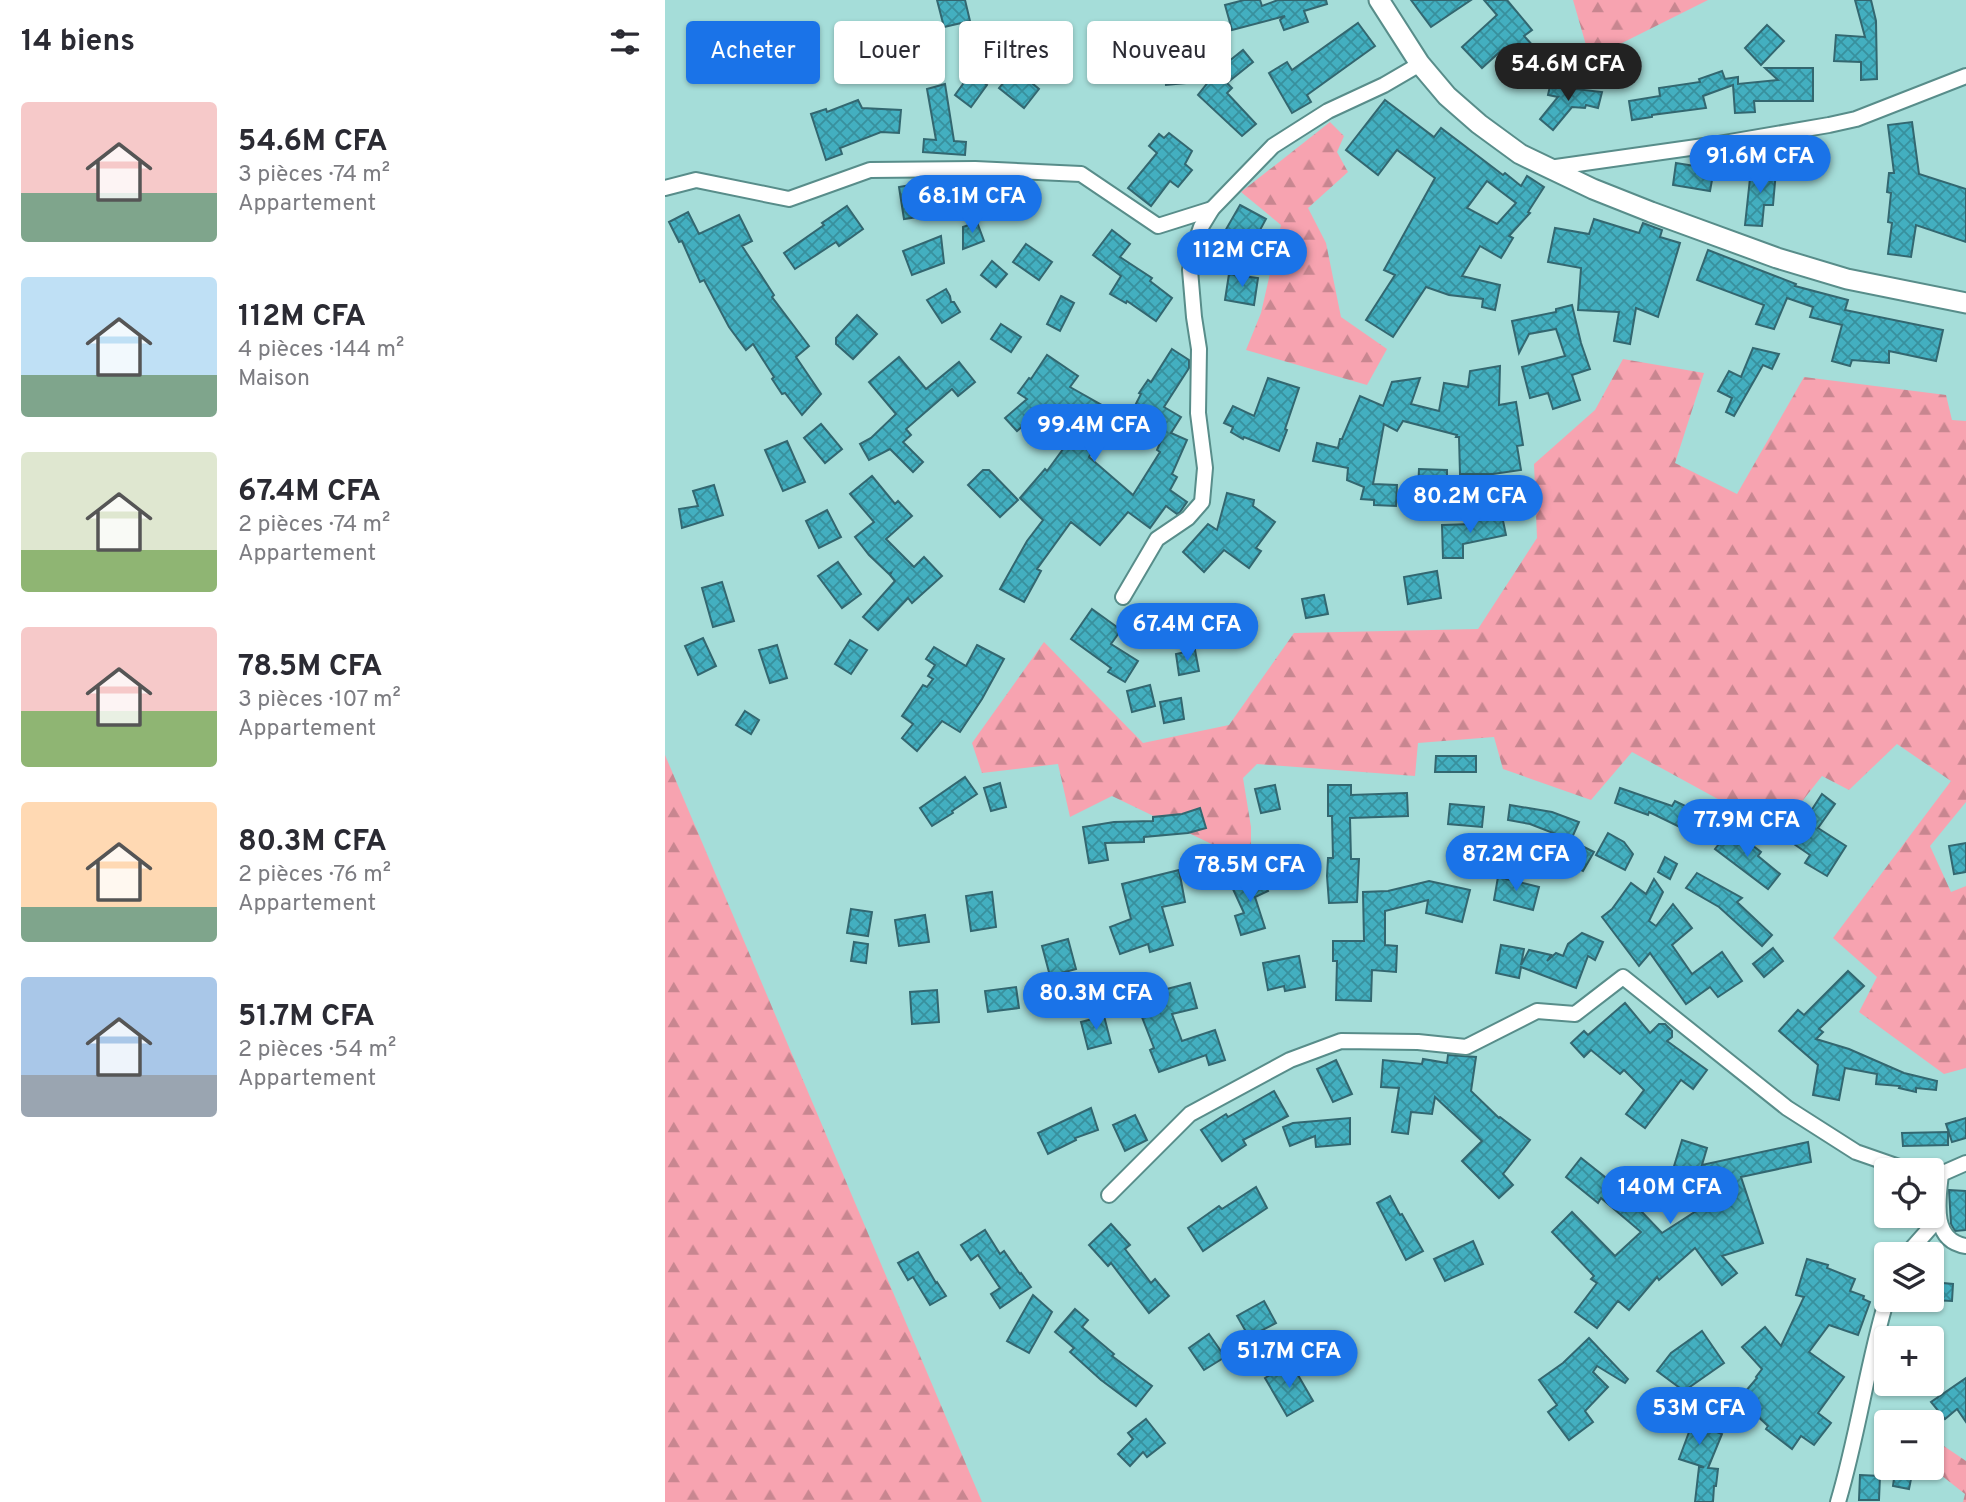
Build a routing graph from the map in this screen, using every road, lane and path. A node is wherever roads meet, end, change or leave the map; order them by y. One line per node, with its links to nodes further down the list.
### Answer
1 (1379, 0): 2 (main road)
2 (1420, 64): 4 (main road); 6 (street)
3 (1966, 76): 4 (street)
4 (1548, 168): 7 (main road)
5 (665, 188): 6 (street)
6 (1212, 209): 8 (street)
7 (1966, 303)
8 (1123, 597)
9 (1874, 1158): 12 (street)
10 (1966, 1163): 11 (street)
11 (1944, 1171)
12 (1109, 1195)
13 (1930, 1228): 15 (street)
14 (1942, 1228): 16 (street)
15 (1918, 1242)
16 (1966, 1246)
17 (1882, 1312): 18 (street)
18 (1837, 1502)

